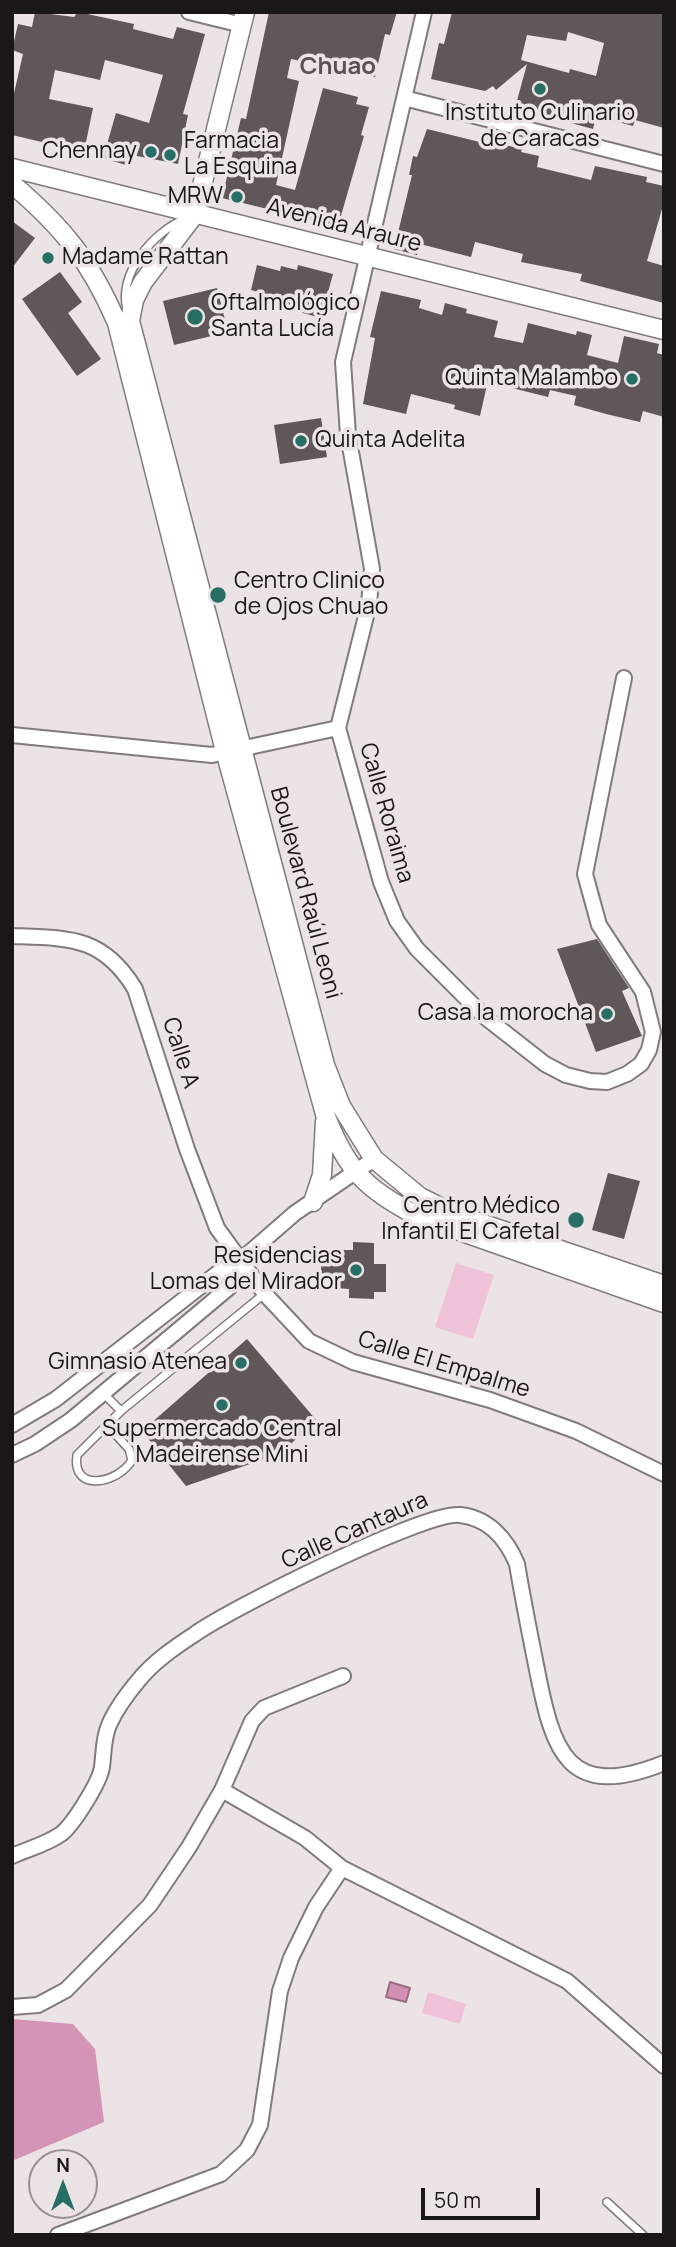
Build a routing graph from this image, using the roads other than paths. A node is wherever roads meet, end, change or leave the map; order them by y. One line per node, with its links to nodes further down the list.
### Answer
1 (189, 12): 3 (street)
2 (424, 12): 4 (street, Calle Roraima)
3 (244, 19): 8 (street)
4 (404, 98): 5 (street); 9 (street, Calle Roraima)
5 (664, 164)
6 (12, 168): 8 (street, Avenida Araure)
7 (12, 184): 14 (street, Boulevard Raúl Leoni)
8 (195, 214): 9 (street, Avenida Araure); 14 (street, Boulevard Raúl Leoni)
9 (365, 256): 10 (street, Avenida Araure); 12 (street, Calle Roraima)
10 (664, 330)
11 (624, 678): 12 (street, Calle Roraima)
12 (338, 728): 14 (street)
13 (12, 735): 14 (street)
14 (233, 749): 16 (street, Boulevard Raúl Leoni); 17 (street, Boulevard Raúl Leoni)
15 (12, 936): 20 (street, Calle A)
16 (325, 1114): 18 (street, Boulevard Raúl Leoni); 19 (street)
17 (374, 1160): 18 (street); 21 (street, Boulevard Raúl Leoni)
18 (355, 1174): 19 (street); 23 (street, Boulevard Raúl Leoni)
19 (313, 1202): 20 (street)
20 (242, 1260): 22 (street, Calle El Empalme); 24 (street); 26 (street)
21 (664, 1285)
22 (265, 1294): 25 (lane); 29 (street, Calle El Empalme)
23 (664, 1303)
24 (103, 1392): 25 (lane); 28 (street)
25 (121, 1411): 27 (lane)
26 (12, 1425)
27 (107, 1425): 27 (lane)
28 (12, 1455)
29 (664, 1474)
30 (343, 1676): 32 (street)
31 (664, 1763): 33 (street, Calle Cantaura)
32 (222, 1790): 34 (street); 35 (street)
33 (12, 1856)
34 (342, 1868): 36 (street); 38 (street)
35 (12, 2007)
36 (664, 2066)
37 (607, 2202): 39 (lane)
38 (58, 2235)
39 (643, 2235)

